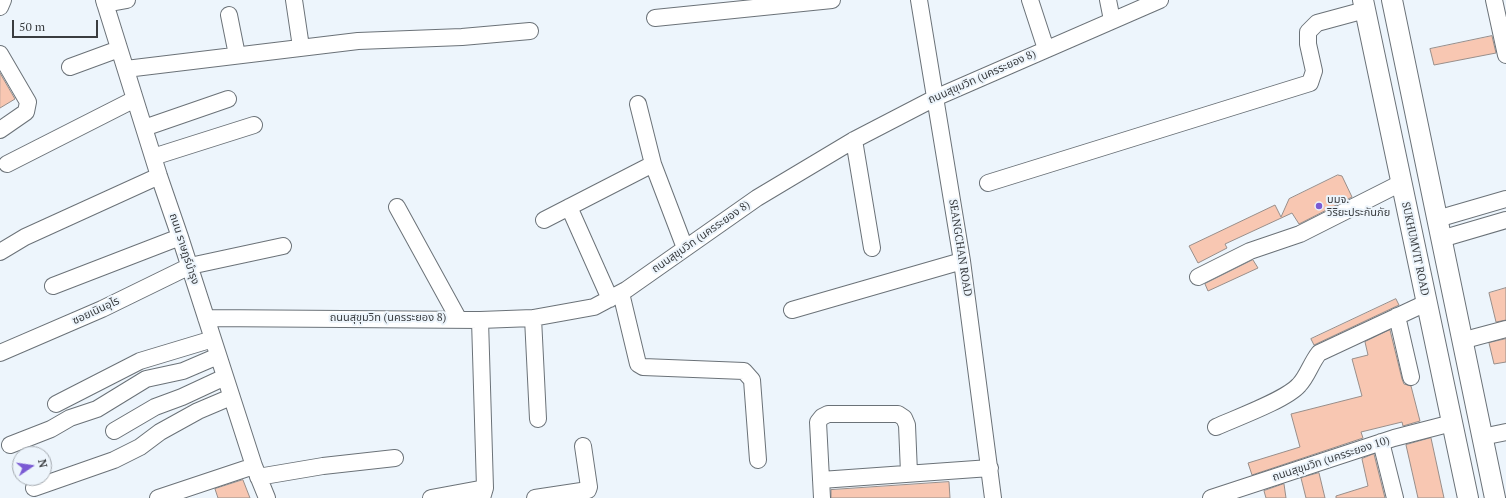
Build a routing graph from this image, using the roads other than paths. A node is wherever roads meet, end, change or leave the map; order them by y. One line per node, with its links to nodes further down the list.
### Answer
1 (3, 0): 13 (street)
2 (127, 0): 11 (street)
3 (294, 0): 20 (street)
4 (832, 0): 15 (street)
5 (919, 0): 29 (street, SEANGCHAN ROAD)
6 (1030, 0): 23 (street)
7 (1108, 0): 17 (street)
8 (1160, 0): 17 (street, ถนนสุขุมวิท (นครระยอง 8))
9 (1392, 0): 19 (main road)
10 (1494, 0): 16 (street)
11 (104, 2): 22 (street, ถนน ราษฎร์บำรุง)
12 (1364, 5): 21 (main road, SUKHUMVIT ROAD); 41 (street)
13 (0, 7)
14 (229, 15): 25 (street)
15 (655, 18)
16 (1502, 19): 26 (street)
17 (1112, 20): 23 (street, ถนนสุขุมวิท (นครระยอง 8))
18 (530, 31): 20 (street)
19 (1400, 41): 21 (main road); 46 (main road)
20 (301, 47): 25 (street)
21 (1373, 47): 42 (main road, SUKHUMVIT ROAD)
22 (119, 49): 27 (street); 28 (street, ถนน ราษฎร์บำรุง)
23 (1046, 49): 29 (street, ถนนสุขุมวิท (นครระยอง 8))
24 (0, 54): 35 (street)
25 (237, 55): 28 (street)
26 (1506, 55)
27 (70, 67)
28 (126, 69): 30 (street, ถนน ราษฎร์บำรุง)
29 (935, 98): 36 (street, ถนนสุขุมวิท (นครระยอง 8)); 55 (street, SEANGCHAN ROAD)
30 (135, 99): 34 (street, ถนน ราษฎร์บำรุง); 38 (street)
31 (228, 99): 34 (street)
32 (638, 104): 39 (street)
33 (254, 125): 37 (street)
34 (144, 128): 37 (street, ถนน ราษฎร์บำรุง)
35 (0, 130)
36 (854, 140): 52 (street, ถนนสุขุมวิท (นครระยอง 8)); 53 (street)
37 (153, 157): 40 (street, ถนน ราษฎร์บำรุง)
38 (7, 164)
39 (653, 164): 45 (street); 52 (street)
40 (159, 176): 49 (street, ถนน ราษฎร์บำรุง); 54 (street)
41 (988, 183)
42 (1401, 183): 57 (street); 60 (main road, SUKHUMVIT ROAD)
43 (1506, 199): 46 (street)
44 (397, 207): 64 (street)
45 (569, 207): 47 (street); 59 (street)
46 (1437, 219): 50 (main road)
47 (544, 220)
48 (1506, 220): 50 (street)
49 (180, 236): 56 (street, ถนน ราษฎร์บำรุง); 58 (street)
50 (1441, 239): 69 (main road)
51 (284, 246): 56 (street, ซอยเนินอุไร)
52 (685, 248): 59 (street, ถนนสุขุมวิท (นครระยอง 8))
53 (872, 248)
54 (0, 252)
55 (962, 261): 61 (street); 87 (street, SEANGCHAN ROAD)
56 (190, 266): 63 (street, ถนน ราษฎร์บำรุง); 70 (street, ซอยเนินอุไร)
57 (1198, 277)
58 (53, 286)
59 (615, 296): 65 (street, ถนนสุขุมวิท (นครระยอง 8)); 86 (street)
60 (1426, 303): 62 (street); 77 (main road, SUKHUMVIT ROAD)
61 (792, 310)
62 (1397, 316): 73 (street); 78 (street)
63 (206, 318): 64 (street, ถนนสุขุมวิท (นครระยอง 8)); 68 (street, ถนน ราษฎร์บำรุง)
64 (458, 318): 66 (street, ถนนสุขุมวิท (นครระยอง 8))
65 (533, 318): 66 (street, ถนนสุขุมวิท (นครระยอง 8)); 76 (street)
66 (480, 320): 92 (street)
67 (1506, 329): 69 (street)
68 (213, 339): 71 (street, ถนน ราษฎร์บำรุง); 75 (street)
69 (1461, 341): 81 (main road)
70 (0, 353)
71 (218, 356): 72 (street, ถนน ราษฎร์บำรุง); 83 (street)
72 (225, 377): 74 (street, ถนน ราษฎร์บำรุง); 79 (street)
73 (1411, 377)
74 (231, 397): 88 (street, ถนน ราษฎร์บำรุง); 91 (street)
75 (56, 404)
76 (538, 419)
77 (1452, 423): 82 (street, ถนนสุขุมวิท (นครระยอง 10)); 101 (main road, SUKHUMVIT ROAD)
78 (1216, 427)
79 (114, 431)
80 (1506, 432): 81 (street)
81 (1482, 437): 102 (main road)
82 (1381, 442): 99 (street, ถนนสุขุมวิท (นครระยอง 10)); 100 (street)
83 (10, 445)
84 (583, 446): 96 (street)
85 (395, 458): 88 (street)
86 (758, 460)
87 (990, 468): 89 (street); 98 (street, SEANGCHAN ROAD)
88 (256, 471): 93 (street); 94 (street, ถนน ราษฎร์บำรุง)
89 (909, 473): 90 (street); 90 (street)
90 (821, 480): 97 (street)
91 (34, 488)
92 (484, 493): 95 (street)
93 (158, 498)
94 (267, 498)
95 (431, 498)
96 (535, 498)
97 (822, 498)
98 (993, 498)
99 (1211, 498)
100 (1395, 498)
101 (1468, 498)
102 (1495, 498)

